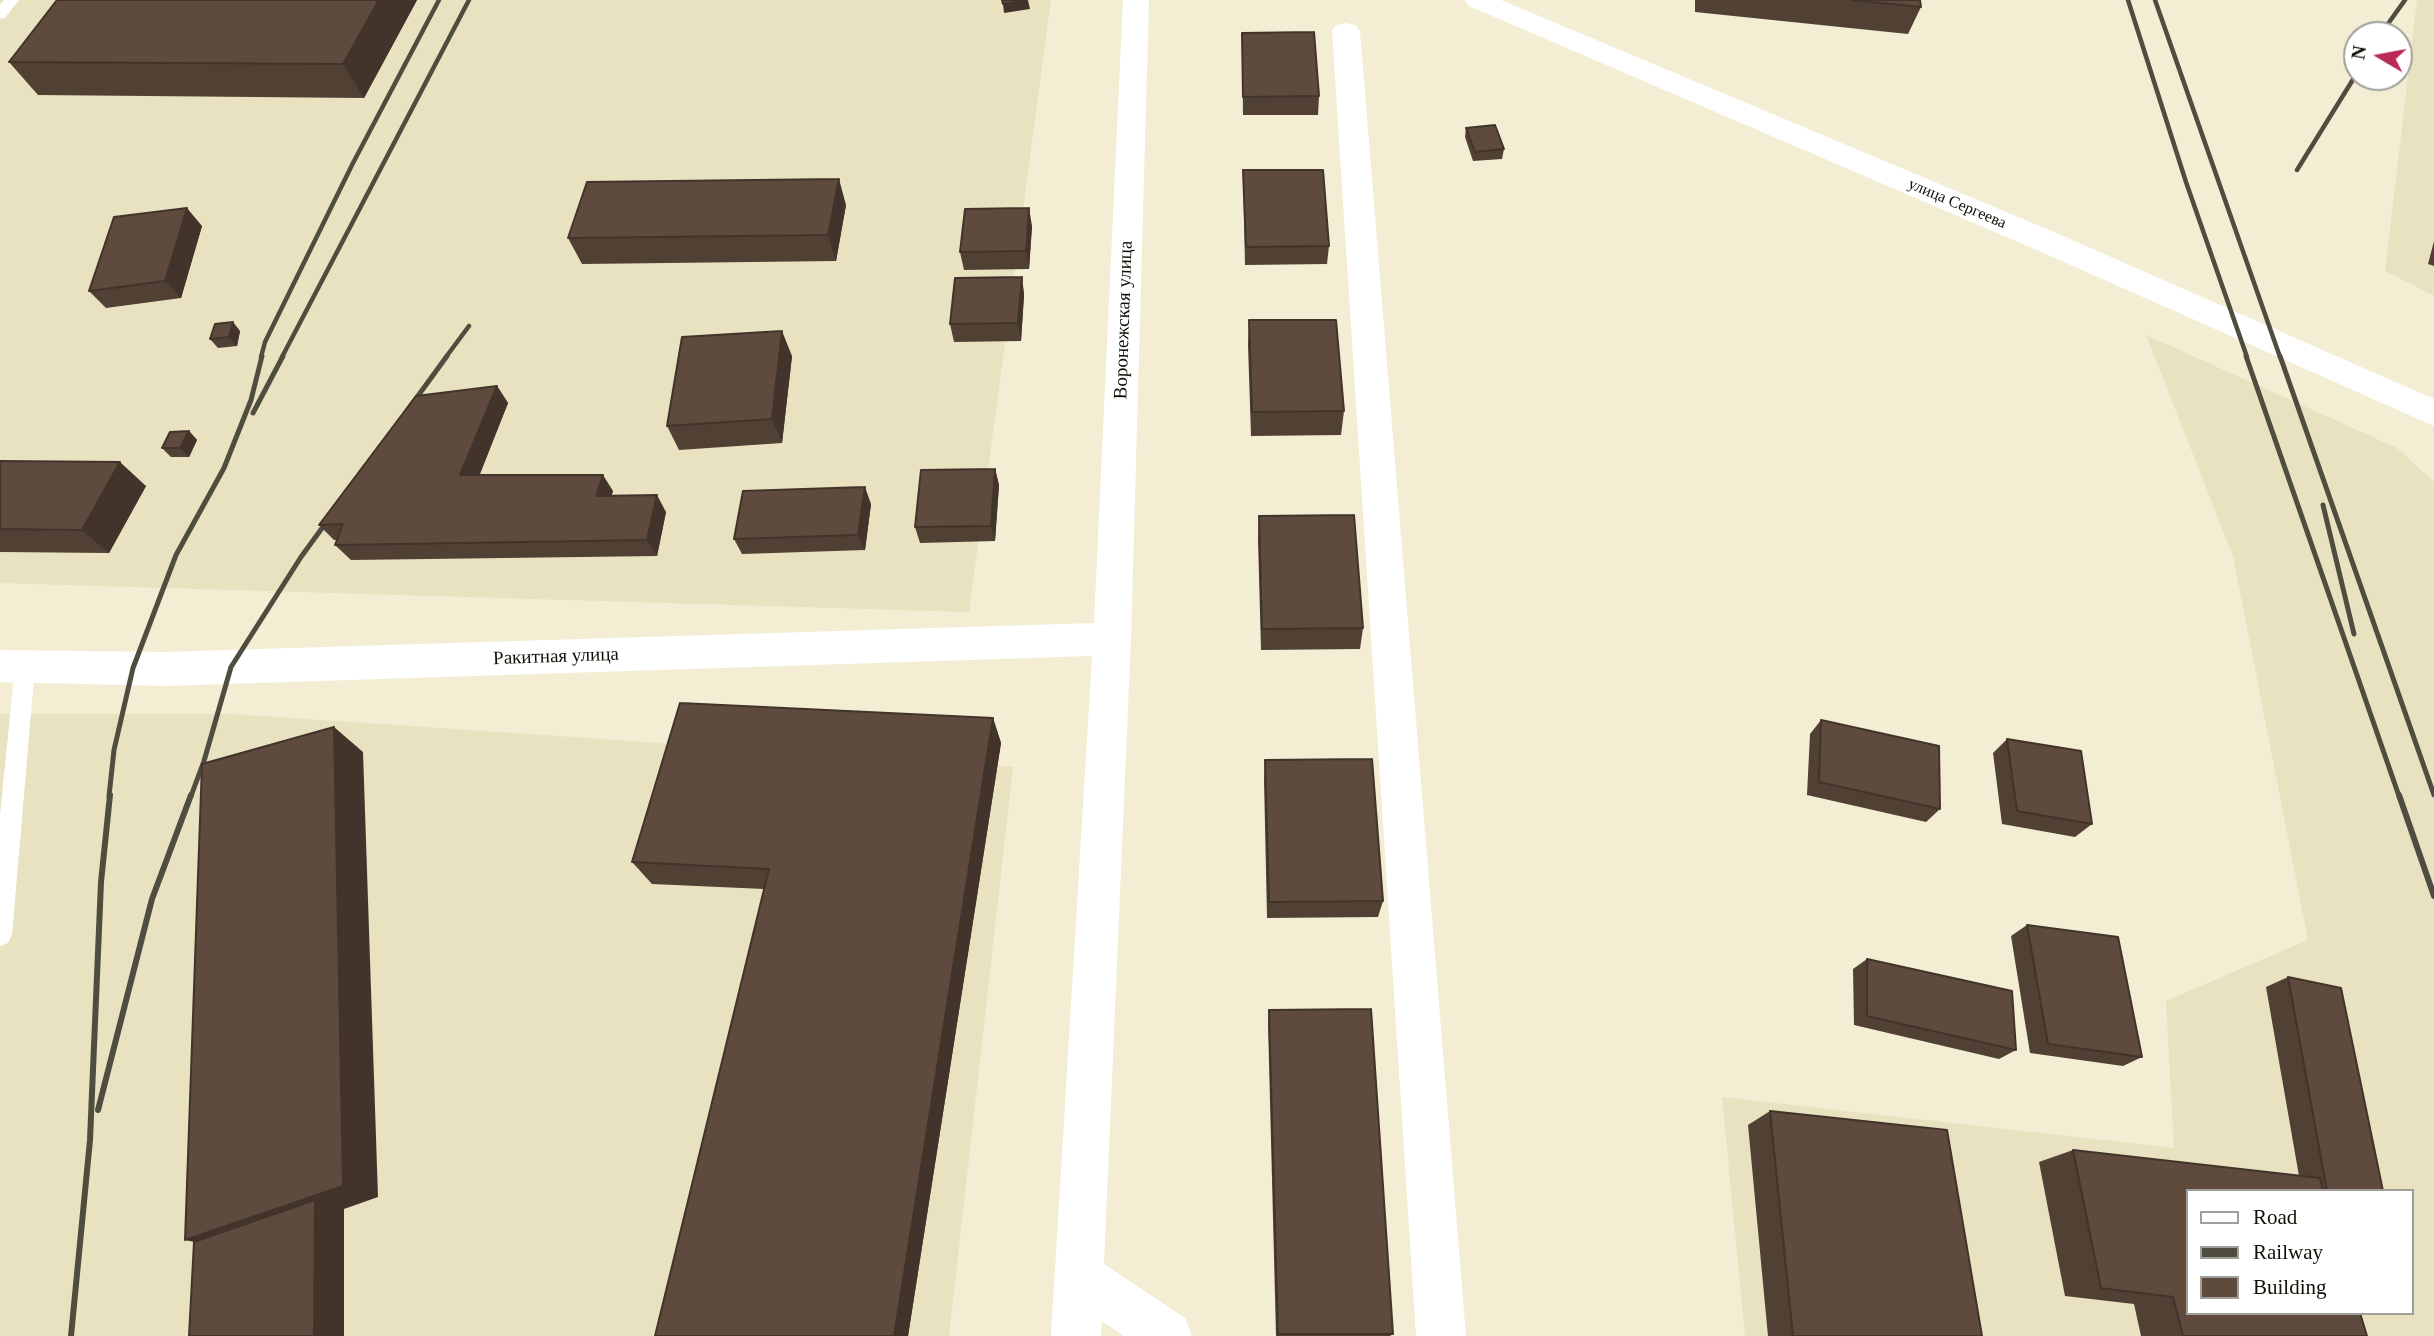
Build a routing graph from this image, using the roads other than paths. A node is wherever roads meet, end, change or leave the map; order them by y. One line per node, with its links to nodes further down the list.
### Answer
1 (12, 0): 4 (lane)
2 (1478, 0): 6 (street, улица Сергеева)
3 (1141, 5): 7 (street, Воронежская улица)
4 (0, 15)
5 (1346, 31): 13 (street)
6 (2424, 409)
7 (1112, 639): 8 (street, Ракитная улица); 10 (street, Воронежская улица)
8 (13, 666): 9 (lane)
9 (0, 935)
10 (1079, 1276): 11 (street, Воронежская улица); 12 (street)
11 (1076, 1336)
12 (1167, 1336)
13 (1441, 1336)

